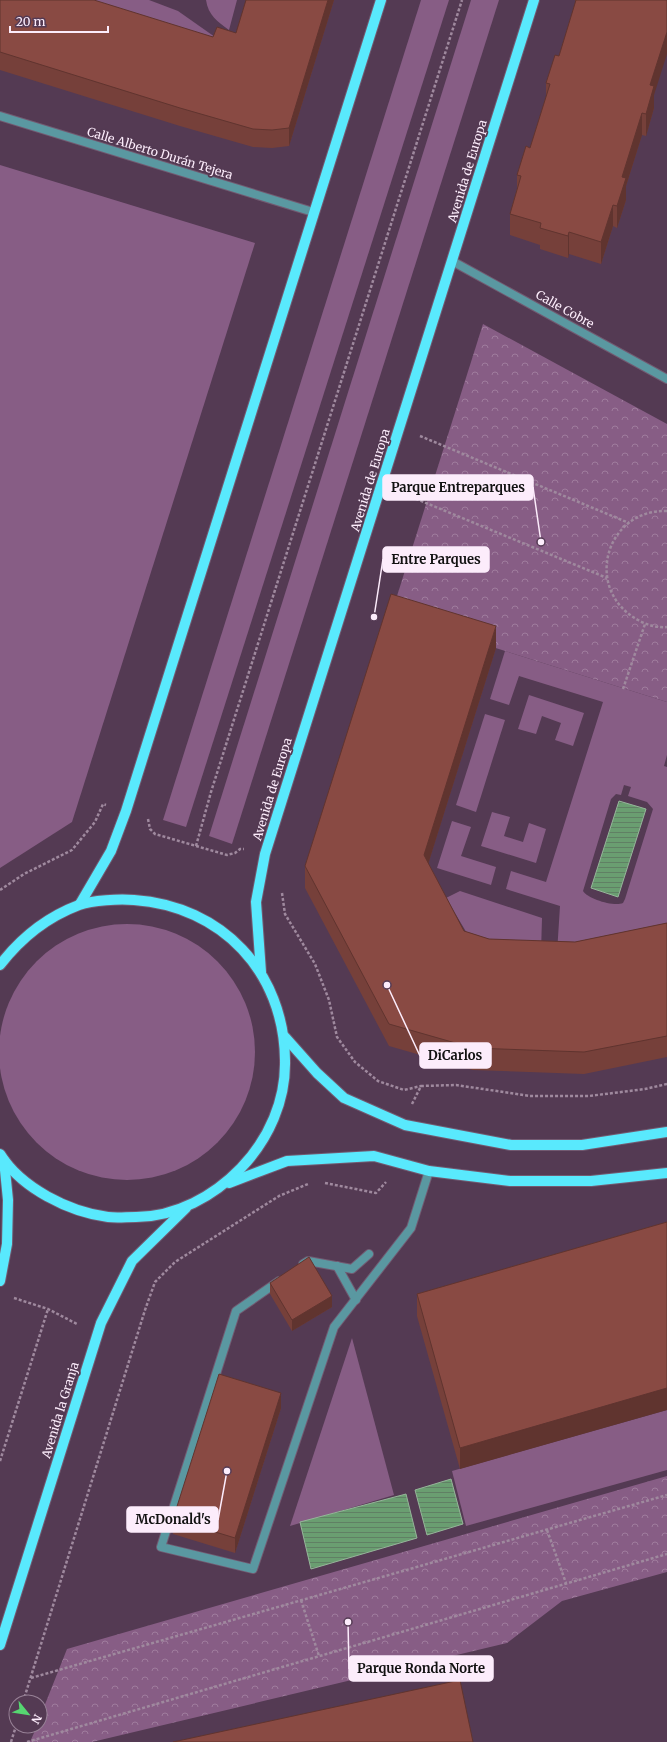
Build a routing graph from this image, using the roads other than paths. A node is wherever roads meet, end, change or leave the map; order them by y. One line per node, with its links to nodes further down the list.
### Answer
1 (381, 0): 4 (main road)
2 (534, 0): 5 (main road, Avenida de Europa)
3 (0, 116): 4 (street, Calle Alberto Durán Tejera)
4 (313, 212): 7 (main road)
5 (452, 261): 6 (street, Calle Cobre); 11 (main road, Avenida de Europa)
6 (667, 379)
7 (80, 904): 8 (main road, Avenida de Europa); 11 (main road, Avenida de Europa)
8 (13, 949): 9 (main road); 10 (main road, Avenida de Europa)
9 (0, 951)
10 (0, 965)
11 (261, 972): 12 (main road, Avenida de Europa)
12 (285, 1037): 13 (main road); 17 (main road, Avenida de Europa)
13 (667, 1132)
14 (2, 1157): 18 (main road, Avenida de Europa); 23 (main road)
15 (429, 1171): 16 (main road); 17 (main road); 24 (street)
16 (667, 1173)
17 (226, 1184): 18 (main road, Avenida de Europa)
18 (187, 1206): 25 (main road, Avenida la Granja)
19 (369, 1254): 20 (street)
20 (337, 1266): 21 (street); 24 (street)
21 (296, 1269)
22 (284, 1277): 24 (street)
23 (0, 1281)
24 (356, 1300)
25 (0, 1645)

